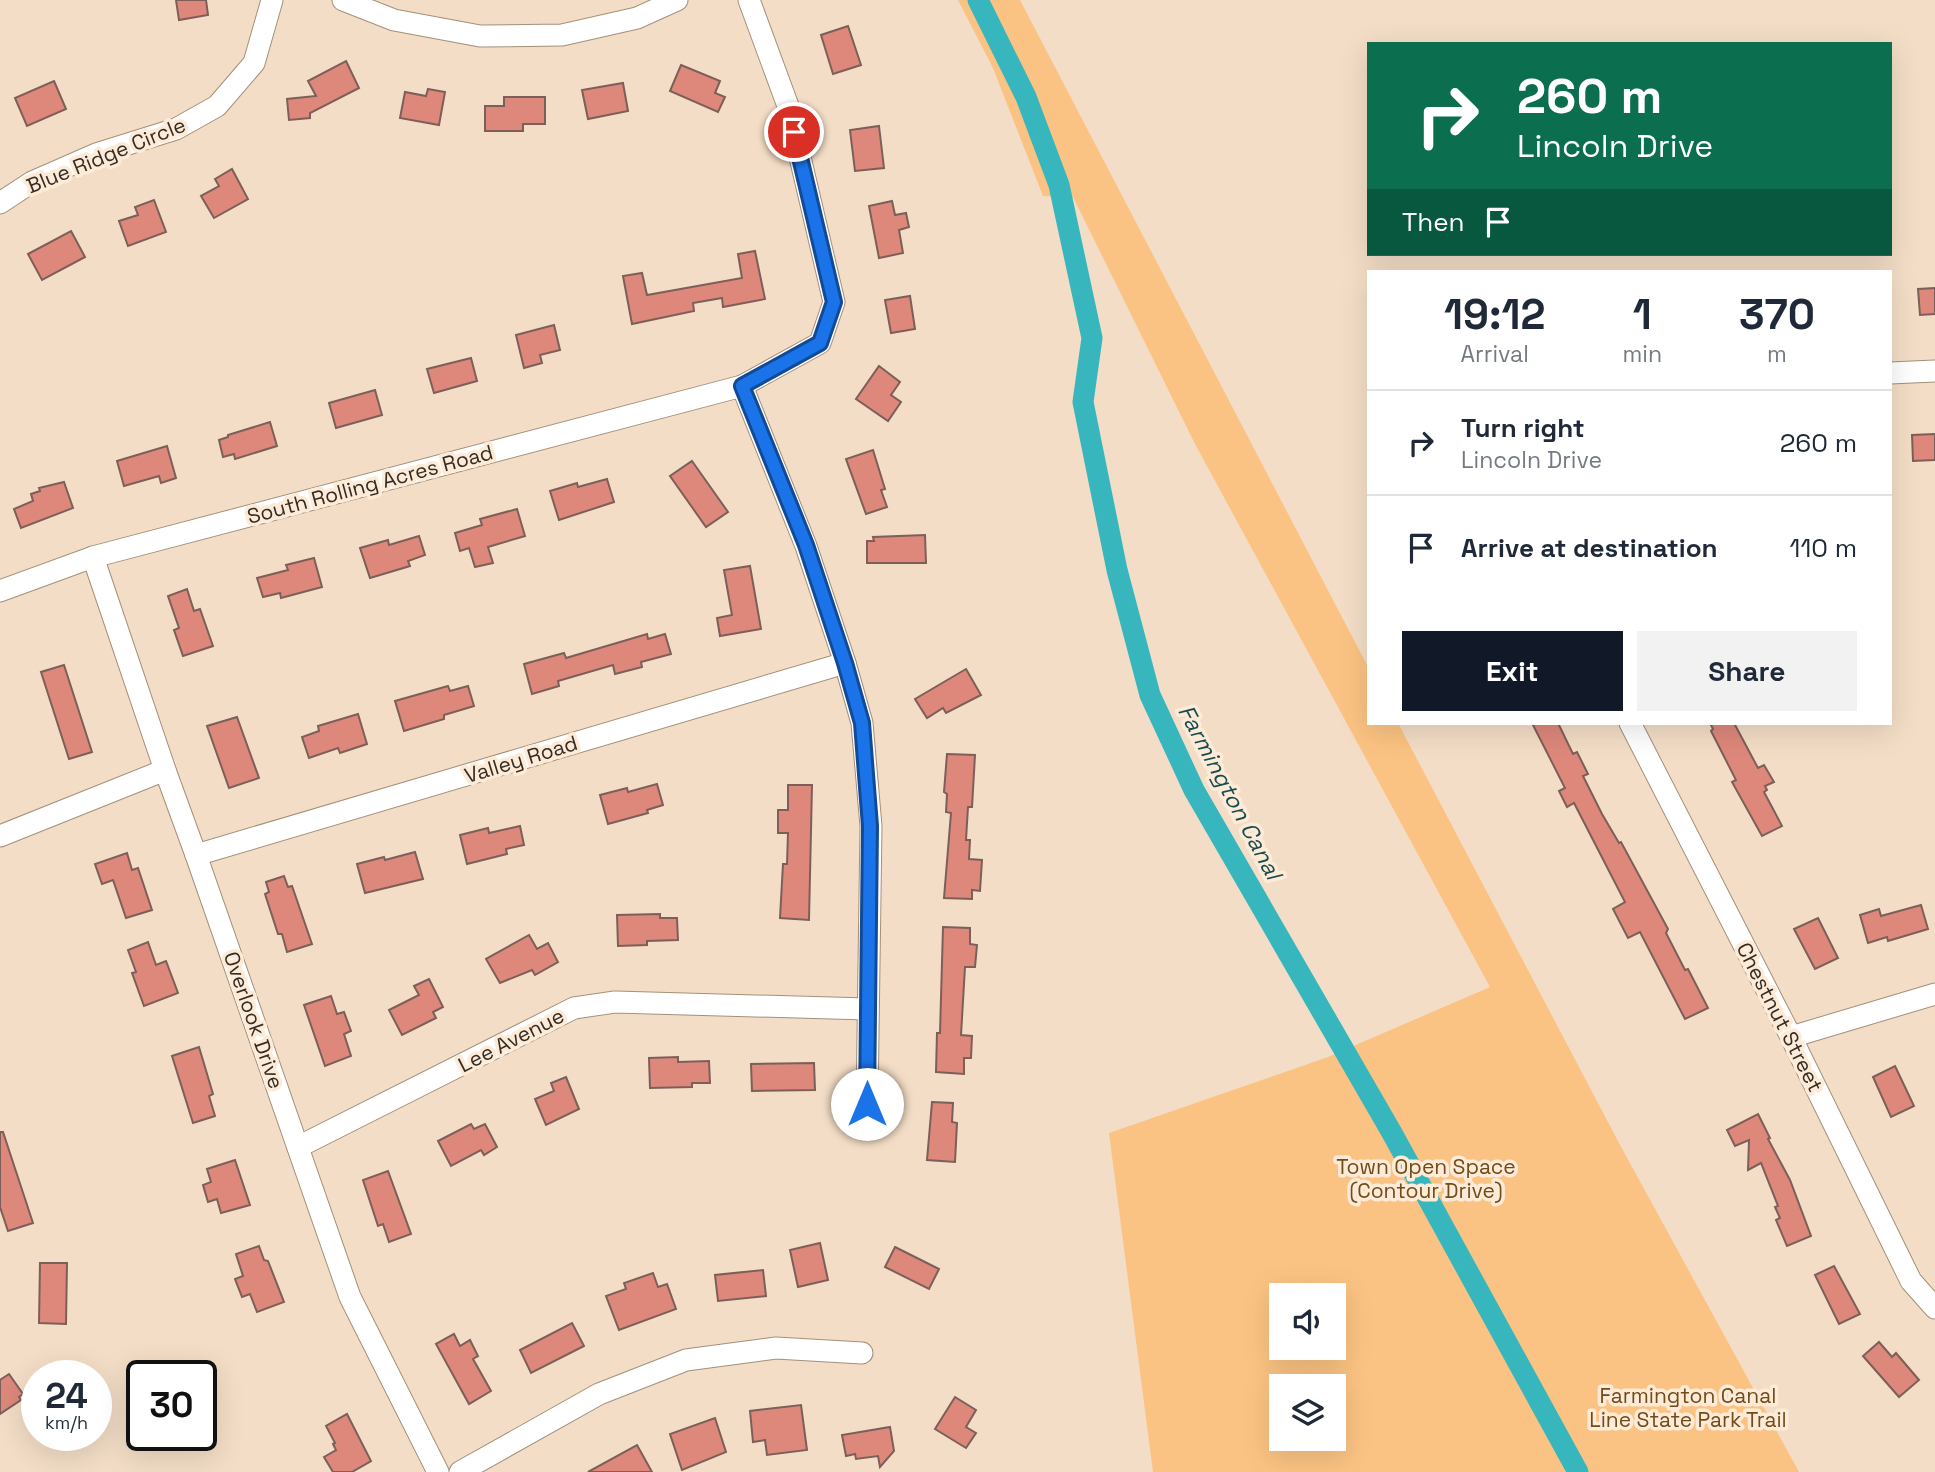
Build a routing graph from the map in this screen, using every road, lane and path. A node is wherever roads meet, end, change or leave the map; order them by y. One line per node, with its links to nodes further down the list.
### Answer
1 (272, 0): 5 (street, Blue Ridge Circle)
2 (343, 0): 3 (street)
3 (677, 0)
4 (749, 0): 8 (street, South Rolling Acres Road)
5 (0, 203)
6 (1935, 370): 7 (street)
7 (1892, 373)
8 (742, 386): 9 (street, South Rolling Acres Road); 11 (street)
9 (93, 557): 10 (street, South Rolling Acres Road); 13 (street, Overlook Drive)
10 (1, 586)
11 (845, 663): 15 (street, Valley Road); 17 (street)
12 (1631, 725): 18 (street, Chestnut Street)
13 (164, 770): 14 (street); 15 (street, Overlook Drive)
14 (0, 836)
15 (196, 855): 20 (street, Overlook Drive)
16 (1935, 994): 18 (street)
17 (867, 1009): 19 (street); 20 (street, Lee Avenue)
18 (1791, 1037): 21 (street, Chestnut Street)
19 (867, 1104)
20 (298, 1147): 23 (street, Overlook Drive)
21 (1935, 1308)
22 (862, 1353): 24 (street)
23 (438, 1472)
24 (460, 1472)

